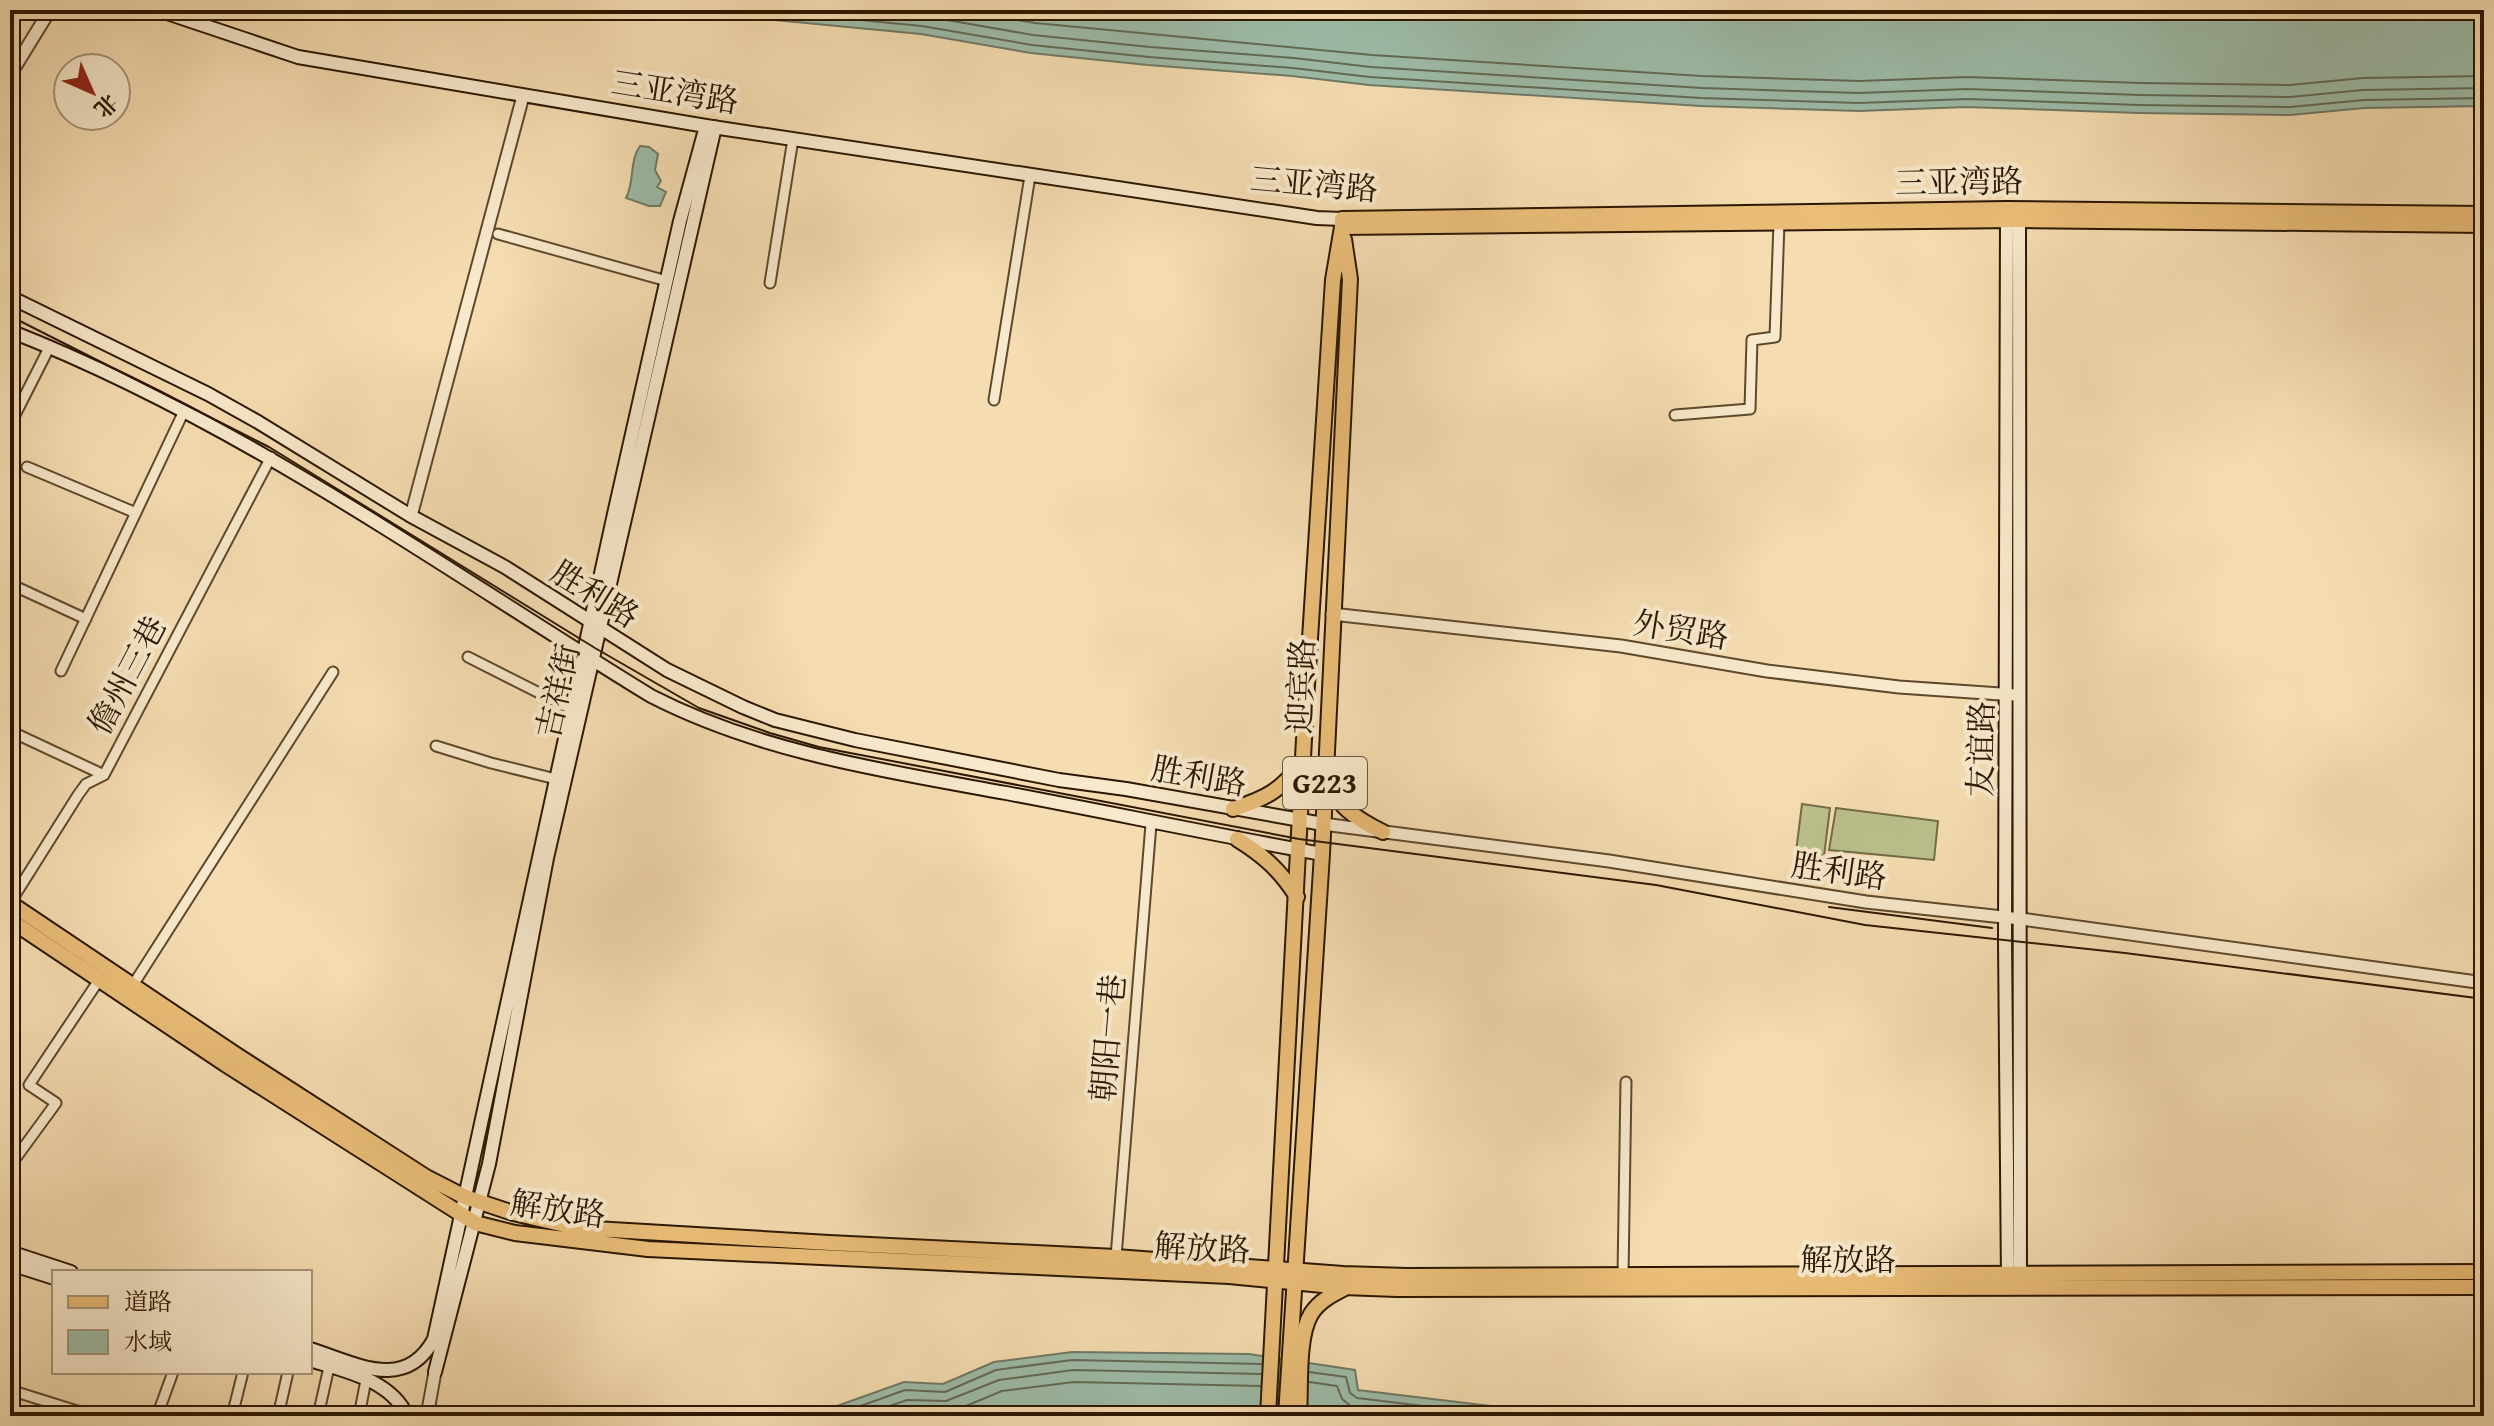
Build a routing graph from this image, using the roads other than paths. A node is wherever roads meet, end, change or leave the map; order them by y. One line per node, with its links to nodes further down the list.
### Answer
1 (50, 10): 3 (street)
2 (158, 10): 4 (main road, 三亚湾路)
3 (10, 75)
4 (523, 96): 5 (main road, 三亚湾路); 26 (street)
5 (710, 126): 6 (main road, 三亚湾路); 14 (main road, 吉祥街); 30 (main road, 吉祥街)
6 (793, 139): 7 (main road, 三亚湾路); 15 (street)
7 (1030, 176): 10 (main road, 三亚湾路); 19 (street)
8 (2484, 214): 9 (main road, 三亚湾路)
9 (2013, 215): 10 (main road, 三亚湾路); 11 (main road, 三亚湾路); 12 (main road, 三亚湾路); 35 (main road, 友谊路)
10 (1342, 223): 11 (main road, 三亚湾路); 28 (main road, 迎宾路 / G223); 39 (main road, 迎宾路 / G223)
11 (1779, 223): 21 (street)
12 (2484, 225)
13 (498, 234): 14 (street)
14 (667, 281): 30 (main road, 吉祥街)
15 (770, 283)
16 (10, 297): 26 (main road, 胜利路)
17 (10, 331): 18 (main road, 胜利路)
18 (50, 346): 20 (main road, 胜利路); 22 (street)
19 (994, 400)
20 (184, 411): 23 (main road, 胜利路); 25 (street)
21 (1675, 415)
22 (10, 419)
23 (271, 457): 32 (main road, 胜利路); 41 (street, 儋州三巷)
24 (27, 467): 25 (street)
25 (136, 513): 29 (street)
26 (411, 516): 30 (main road, 胜利路)
27 (10, 584): 29 (street)
28 (1332, 614): 35 (street, 外贸路); 40 (main road, 迎宾路 / G223)
29 (86, 619): 33 (street)
30 (595, 624): 32 (main road, 吉祥街); 43 (main road, 胜利路)
31 (468, 657): 36 (street)
32 (588, 657): 36 (main road, 吉祥街); 45 (main road, 胜利路); 62 (main road, 吉祥街)
33 (61, 671)
34 (333, 672): 58 (street)
35 (2014, 695): 53 (main road, 友谊路); 54 (main road, 友谊路)
36 (571, 709): 42 (main road, 吉祥街)
37 (10, 731): 41 (street)
38 (436, 746): 42 (street)
39 (1303, 761): 43 (main road); 44 (main road, 迎宾路 / G223)
40 (1326, 769): 46 (main road, 迎宾路 / G223); 47 (main road)
41 (104, 775): 52 (street, 儋州三巷)
42 (556, 779): 61 (main road, 吉祥街)
43 (1233, 809): 44 (main road, 胜利路)
44 (1300, 820): 46 (main road, 胜利路); 49 (main road, 迎宾路 / G223)
45 (1151, 824): 48 (main road, 胜利路); 66 (street, 朝阳一巷)
46 (1323, 824): 47 (street, 胜利路); 50 (main road, 迎宾路 / G223)
47 (1383, 832): 53 (street, 胜利路)
48 (1237, 839): 49 (main road, 胜利路); 51 (main road)
49 (1299, 850): 50 (main road, 胜利路); 51 (main road, 迎宾路 / G223)
50 (1322, 854): 71 (main road, 迎宾路 / G223)
51 (1297, 897): 70 (main road, 迎宾路 / G223)
52 (10, 903): 58 (main road, 解放路)
53 (2005, 918): 54 (street, 胜利路); 74 (main road, 友谊路)
54 (2021, 919): 57 (street, 胜利路); 74 (main road, 友谊路)
55 (10, 920): 56 (main road, 解放路)
56 (99, 980): 60 (street); 63 (main road, 解放路)
57 (2484, 983)
58 (133, 985): 61 (main road, 解放路)
59 (1626, 1082): 72 (street)
60 (10, 1166)
61 (465, 1197): 62 (main road, 解放路); 63 (main road, 吉祥街)
62 (480, 1202): 64 (main road, 吉祥街); 66 (main road, 解放路)
63 (460, 1215): 64 (main road, 解放路); 78 (main road, 吉祥街)
64 (475, 1223): 70 (main road, 解放路); 81 (main road, 吉祥街)
65 (10, 1252): 68 (main road)
66 (1116, 1257): 70 (main road, 解放路)
67 (10, 1264): 73 (main road)
68 (65, 1270)
69 (2484, 1272): 74 (main road, 解放路)
70 (1276, 1274): 71 (main road, 解放路); 95 (main road, 迎宾路 / G223)
71 (1296, 1276): 72 (main road, 解放路); 75 (main road, 解放路); 77 (main road, 迎宾路 / G223)
72 (1623, 1276): 74 (main road, 解放路)
73 (52, 1277)
74 (2014, 1281): 75 (main road, 解放路); 76 (main road, 解放路)
75 (1347, 1287): 77 (main road)
76 (2484, 1287)
77 (1297, 1339): 96 (main road, G223); 97 (main road)
78 (312, 1350)
79 (312, 1361): 80 (main road)
80 (329, 1367): 85 (main road); 91 (street)
81 (435, 1372): 94 (street)
82 (172, 1374): 88 (street)
83 (242, 1374): 89 (street)
84 (288, 1374): 90 (street)
85 (366, 1380): 92 (street); 93 (main road)
86 (10, 1390): 87 (street)
87 (93, 1416)
88 (157, 1416)
89 (232, 1416)
90 (278, 1416)
91 (318, 1416)
92 (359, 1416)
93 (407, 1416)
94 (427, 1416)
95 (1268, 1416)
96 (1286, 1416)
97 (1299, 1416)

